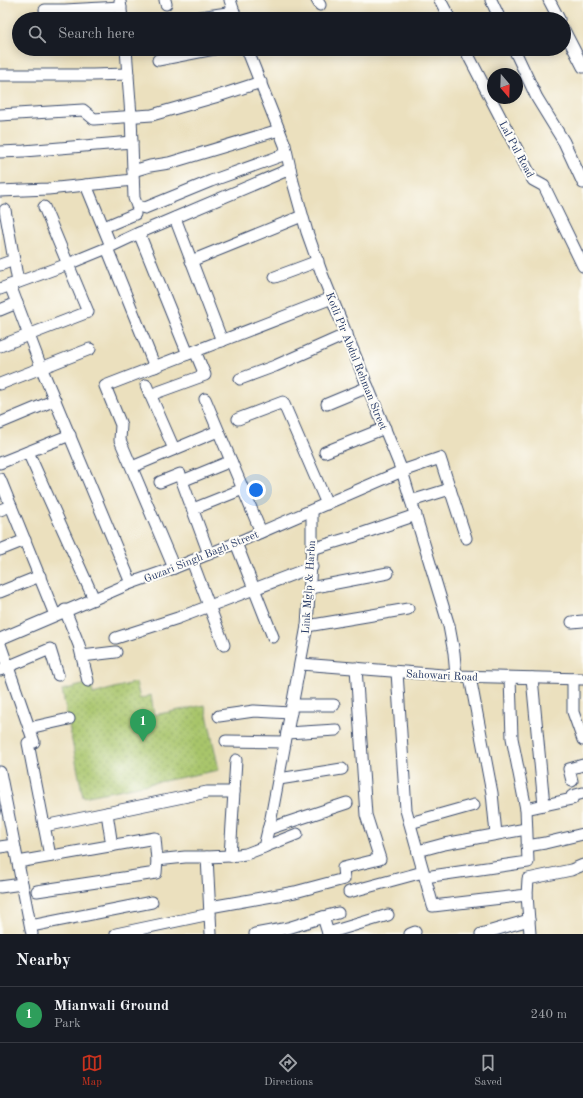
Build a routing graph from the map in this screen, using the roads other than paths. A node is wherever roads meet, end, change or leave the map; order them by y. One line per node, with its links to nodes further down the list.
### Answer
1 (231, 0): 7 (street)
2 (440, 0): 8 (street)
3 (491, 0): 9 (street)
4 (549, 0): 10 (street)
5 (120, 4): 6 (street)
6 (45, 10)
7 (234, 12)
8 (446, 12)
9 (497, 12)
10 (555, 12)
11 (571, 44): 18 (street)
12 (127, 56): 19 (street)
13 (178, 56): 17 (street)
14 (251, 56): 21 (street, Kotli Pir Abdul Rehman Street)
15 (469, 56): 46 (street, Lal Pul Road)
16 (517, 56): 30 (street)
17 (158, 60)
18 (583, 67)
19 (128, 74): 20 (street); 23 (street)
20 (0, 75)
21 (261, 82): 23 (street); 24 (street, Kotli Pir Abdul Rehman Street)
22 (0, 115): 23 (street)
23 (131, 116): 25 (street)
24 (279, 130): 27 (street, Kotli Pir Abdul Rehman Street); 29 (street)
25 (132, 142): 26 (street); 29 (street)
26 (0, 152)
27 (286, 154): 28 (street, Kotli Pir Abdul Rehman Street); 29 (street)
28 (290, 169): 36 (street, Kotli Pir Abdul Rehman Street); 37 (street)
29 (133, 175): 31 (street)
30 (583, 183)
31 (86, 185): 32 (street); 38 (street)
32 (0, 191)
33 (44, 207): 44 (street)
34 (5, 210): 41 (street)
35 (135, 214): 38 (street)
36 (302, 216): 42 (street); 43 (street, Kotli Pir Abdul Rehman Street)
37 (174, 218): 39 (street); 42 (street)
38 (104, 227): 40 (street)
39 (139, 233): 40 (street); 57 (street)
40 (109, 247): 44 (street); 59 (street)
41 (14, 260): 45 (street); 48 (street)
42 (192, 261): 54 (street)
43 (318, 262): 47 (street); 49 (street, Kotli Pir Abdul Rehman Street)
44 (68, 264): 48 (street); 52 (street)
45 (0, 265)
46 (583, 266)
47 (276, 277)
48 (9, 285): 50 (street)
49 (332, 298): 53 (street, Kotli Pir Abdul Rehman Street); 54 (street)
50 (17, 304): 51 (street); 52 (street)
51 (0, 310)
52 (29, 334): 55 (street); 58 (street)
53 (346, 334): 60 (street); 62 (street, Kotli Pir Abdul Rehman Street)
54 (222, 341): 57 (street)
55 (0, 346)
56 (90, 349): 58 (street)
57 (192, 353): 59 (street); 71 (street)
58 (42, 367): 61 (street); 64 (street)
59 (155, 367): 76 (street)
60 (240, 379)
61 (0, 384)
62 (368, 387): 65 (street); 68 (street, Kotli Pir Abdul Rehman Street)
63 (205, 399): 69 (street)
64 (56, 400): 67 (street); 70 (street)
65 (327, 404)
66 (238, 419): 84 (street)
67 (0, 423)
68 (385, 428): 73 (street); 77 (street, Kotli Pir Abdul Rehman Street)
69 (218, 431): 71 (street); 74 (street)
70 (70, 435): 72 (street); 102 (street)
71 (174, 449): 76 (street)
72 (28, 452): 75 (street); 106 (street)
73 (325, 452)
74 (231, 460): 79 (street); 81 (street)
75 (0, 463)
76 (132, 467): 99 (street)
77 (402, 471): 82 (street, Guzari Singh Bagh Street); 83 (street, Kotli Pir Abdul Rehman Street); 84 (street, Guzari Singh Bagh Street)
78 (0, 478): 85 (street)
79 (182, 481): 80 (street); 86 (street)
80 (160, 482)
81 (243, 489): 86 (street); 90 (street)
82 (450, 489): 83 (street); 91 (street)
83 (412, 501): 89 (street, Kotli Pir Abdul Rehman Street)
84 (327, 504): 88 (street, Guzari Singh Bagh Street)
85 (11, 506): 87 (street); 92 (street)
86 (193, 509): 96 (street)
87 (0, 510)
88 (312, 511): 90 (street, Guzari Singh Bagh Street); 94 (street, Link Mglp & Harbn)
89 (416, 515): 94 (street); 123 (street, Kotli Pir Abdul Rehman Street)
90 (261, 532): 93 (street, Guzari Singh Bagh Street)
91 (466, 538)
92 (25, 540): 95 (street); 101 (street)
93 (236, 543): 96 (street, Guzari Singh Bagh Street); 104 (street)
94 (312, 549): 98 (street, Link Mglp & Harbn)
95 (0, 550)
96 (210, 554): 97 (street, Guzari Singh Bagh Street)
97 (192, 561): 99 (street, Guzari Singh Bagh Street); 107 (street)
98 (312, 567): 103 (street, Link Mglp & Harbn); 104 (street)
99 (174, 568): 102 (street, Guzari Singh Bagh Street)
100 (388, 573): 103 (street)
101 (40, 576): 105 (street); 109 (street)
102 (131, 583): 106 (street, Guzari Singh Bagh Street)
103 (310, 588): 110 (street, Link Mglp & Harbn)
104 (254, 589): 107 (street); 111 (street)
105 (0, 592)
106 (94, 599): 109 (street, Guzari Singh Bagh Street)
107 (209, 606): 112 (street); 115 (street)
108 (408, 610): 110 (street)
109 (60, 612): 113 (street, Guzari Singh Bagh Street); 117 (street)
110 (307, 626): 118 (street, Link Mglp & Harbn)
111 (273, 637)
112 (116, 638)
113 (0, 639)
114 (0, 644): 119 (street)
115 (224, 645)
116 (116, 652): 117 (street)
117 (82, 656): 128 (street)
118 (301, 664): 120 (street, Sahowari Road); 130 (street, Link Mglp & Harbn)
119 (4, 668): 122 (street); 133 (street)
120 (356, 668): 121 (street, Sahowari Road); 178 (street)
121 (397, 672): 123 (street, Sahowari Road); 152 (street)
122 (58, 675)
123 (456, 676): 124 (street, Sahowari Road)
124 (470, 676): 125 (street, Sahowari Road); 157 (street)
125 (510, 678): 126 (street, Sahowari Road); 150 (street)
126 (532, 678): 127 (street, Sahowari Road); 148 (street)
127 (578, 679): 136 (street)
128 (88, 681)
129 (334, 705): 130 (street)
130 (292, 709): 131 (street); 135 (street, Link Mglp & Harbn)
131 (220, 716)
132 (69, 719): 133 (street)
133 (29, 728): 153 (street)
134 (336, 730): 135 (street)
135 (286, 737): 137 (street); 142 (street, Link Mglp & Harbn)
136 (583, 740)
137 (226, 741)
138 (236, 760): 144 (street)
139 (583, 765): 143 (street)
140 (342, 769): 142 (street)
141 (0, 772): 149 (street)
142 (279, 779): 154 (street, Link Mglp & Harbn)
143 (572, 781)
144 (234, 792): 151 (street); 167 (street)
145 (583, 793): 148 (street)
146 (347, 803): 154 (street)
147 (474, 805): 152 (street)
148 (544, 805): 150 (street)
149 (3, 806): 159 (street)
150 (526, 809): 155 (street)
151 (107, 813): 153 (street); 160 (street)
152 (410, 823): 164 (street)
153 (44, 826): 165 (street)
154 (268, 829): 163 (street, Link Mglp & Harbn)
155 (526, 829): 157 (street); 161 (street)
156 (297, 834): 163 (street)
157 (496, 834): 164 (street)
158 (583, 834): 161 (street)
159 (14, 845): 162 (street); 169 (street)
160 (112, 846): 165 (street); 168 (street)
161 (527, 846): 171 (street)
162 (0, 847)
163 (264, 847): 167 (street)
164 (418, 851): 171 (street)
165 (50, 856): 169 (street)
166 (207, 856): 167 (street); 168 (street); 178 (street)
167 (230, 856)
168 (157, 860): 174 (street)
169 (18, 862): 172 (street)
170 (583, 865): 176 (street)
171 (424, 874): 175 (street); 176 (street)
172 (22, 884): 173 (street); 183 (street)
173 (0, 887)
174 (38, 891)
175 (349, 892)
176 (527, 895): 182 (street)
177 (152, 902): 183 (street)
178 (210, 910): 185 (street); 186 (street)
179 (338, 913): 181 (street)
180 (388, 915): 184 (street)
181 (323, 917): 184 (street); 187 (street)
182 (529, 920): 188 (street); 189 (street)
183 (31, 930)
184 (328, 933)
185 (116, 934)
186 (211, 934)
187 (255, 934)
188 (484, 934)
189 (530, 934)

